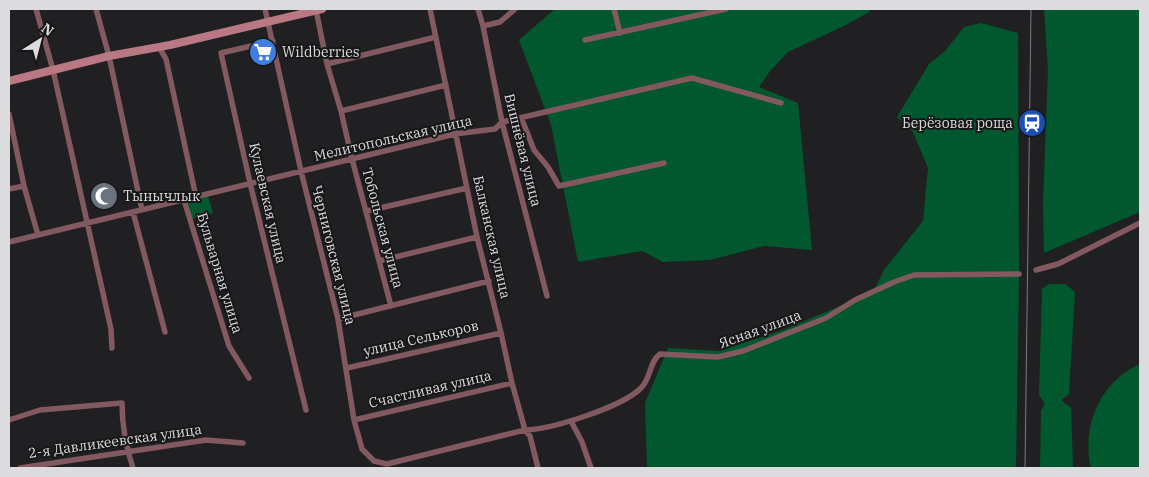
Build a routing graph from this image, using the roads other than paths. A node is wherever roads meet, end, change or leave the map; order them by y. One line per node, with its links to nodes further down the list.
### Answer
1 (36, 9): 19 (street)
2 (96, 9): 17 (street)
3 (265, 9): 10 (street, Черниговская улица)
4 (430, 9): 13 (street, Балканская улица)
5 (478, 9): 11 (street, Вишнёвая улица)
6 (515, 9): 11 (street)
7 (614, 9): 12 (street)
8 (726, 9): 12 (street)
9 (319, 10): 10 (street); 18 (street, Тобольская улица)
10 (268, 22): 15 (street, Черниговская улица); 16 (street)
11 (483, 26): 26 (street, Вишнёвая улица)
12 (620, 33): 14 (street)
13 (436, 37): 18 (street); 21 (street, Балканская улица)
14 (585, 40)
15 (273, 41): 31 (street, Черниговская улица); 32 (street, Кулаевская улица)
16 (159, 47): 17 (street); 36 (street, Бульварная улица)
17 (109, 56): 19 (street); 38 (street)
18 (327, 64): 23 (street, Тобольская улица)
19 (53, 70): 20 (street); 42 (street)
20 (9, 81)
21 (446, 85): 23 (street); 27 (street, Балканская улица)
22 (781, 103): 25 (street, Мелитопольская улица)
23 (342, 111): 29 (street, Тобольская улица)
24 (9, 114): 28 (street)
25 (519, 118): 26 (street, Мелитопольская улица); 30 (street)
26 (502, 122): 27 (street, Мелитопольская улица); 50 (street, Вишнёвая улица)
27 (456, 134): 29 (street, Мелитопольская улица); 34 (street, Балканская улица)
28 (11, 142): 33 (street)
29 (352, 159): 31 (street, Мелитопольская улица); 40 (street, Тобольская улица)
30 (664, 163)
31 (301, 171): 32 (street, Мелитопольская улица); 52 (street, Черниговская улица)
32 (250, 183): 36 (street, Мелитопольская улица); 59 (street, Кулаевская улица)
33 (24, 186): 35 (street); 43 (street)
34 (467, 188): 40 (street); 44 (street, Балканская улица)
35 (9, 189)
36 (196, 197): 37 (street, Мелитопольская улица)
37 (184, 200): 38 (street, Мелитопольская улица); 57 (street, Бульварная улица)
38 (142, 210): 39 (street, Мелитопольская улица)
39 (133, 212): 42 (street, Мелитопольская улица); 53 (street)
40 (367, 212): 46 (street, Тобольская улица)
41 (1140, 223): 47 (street)
42 (87, 224): 43 (street, Мелитопольская улица); 55 (street)
43 (38, 235): 45 (street, Мелитопольская улица)
44 (477, 237): 46 (street); 49 (street, Балканская улица)
45 (9, 242)
46 (379, 261): 51 (street, Тобольская улица)
47 (1036, 270)
48 (1019, 274): 62 (street, Ясная улица)
49 (489, 281): 51 (street); 54 (street, Балканская улица)
50 (547, 296)
51 (391, 306): 52 (street)
52 (338, 319): 56 (street, Черниговская улица)
53 (165, 332)
54 (501, 333): 56 (street, улица Селькоров); 58 (street, Балканская улица)
55 (112, 348)
56 (347, 368): 61 (street, Черниговская улица)
57 (249, 378)
58 (512, 383): 61 (street, Счастливая улица); 63 (street, Балканская улица)
59 (306, 410)
60 (9, 420): 65 (street)
61 (354, 420): 66 (street, Черниговская улица)
62 (571, 421): 63 (street, Ясная улица); 70 (street)
63 (525, 430): 66 (street, Ясная улица); 69 (street, Балканская улица)
64 (243, 443): 65 (street, 2-я Давликеевская улица)
65 (127, 451): 67 (street, 2-я Давликеевская улица); 68 (street)
66 (387, 464)
67 (20, 468)
68 (133, 468)
69 (538, 468)
70 (592, 468)

